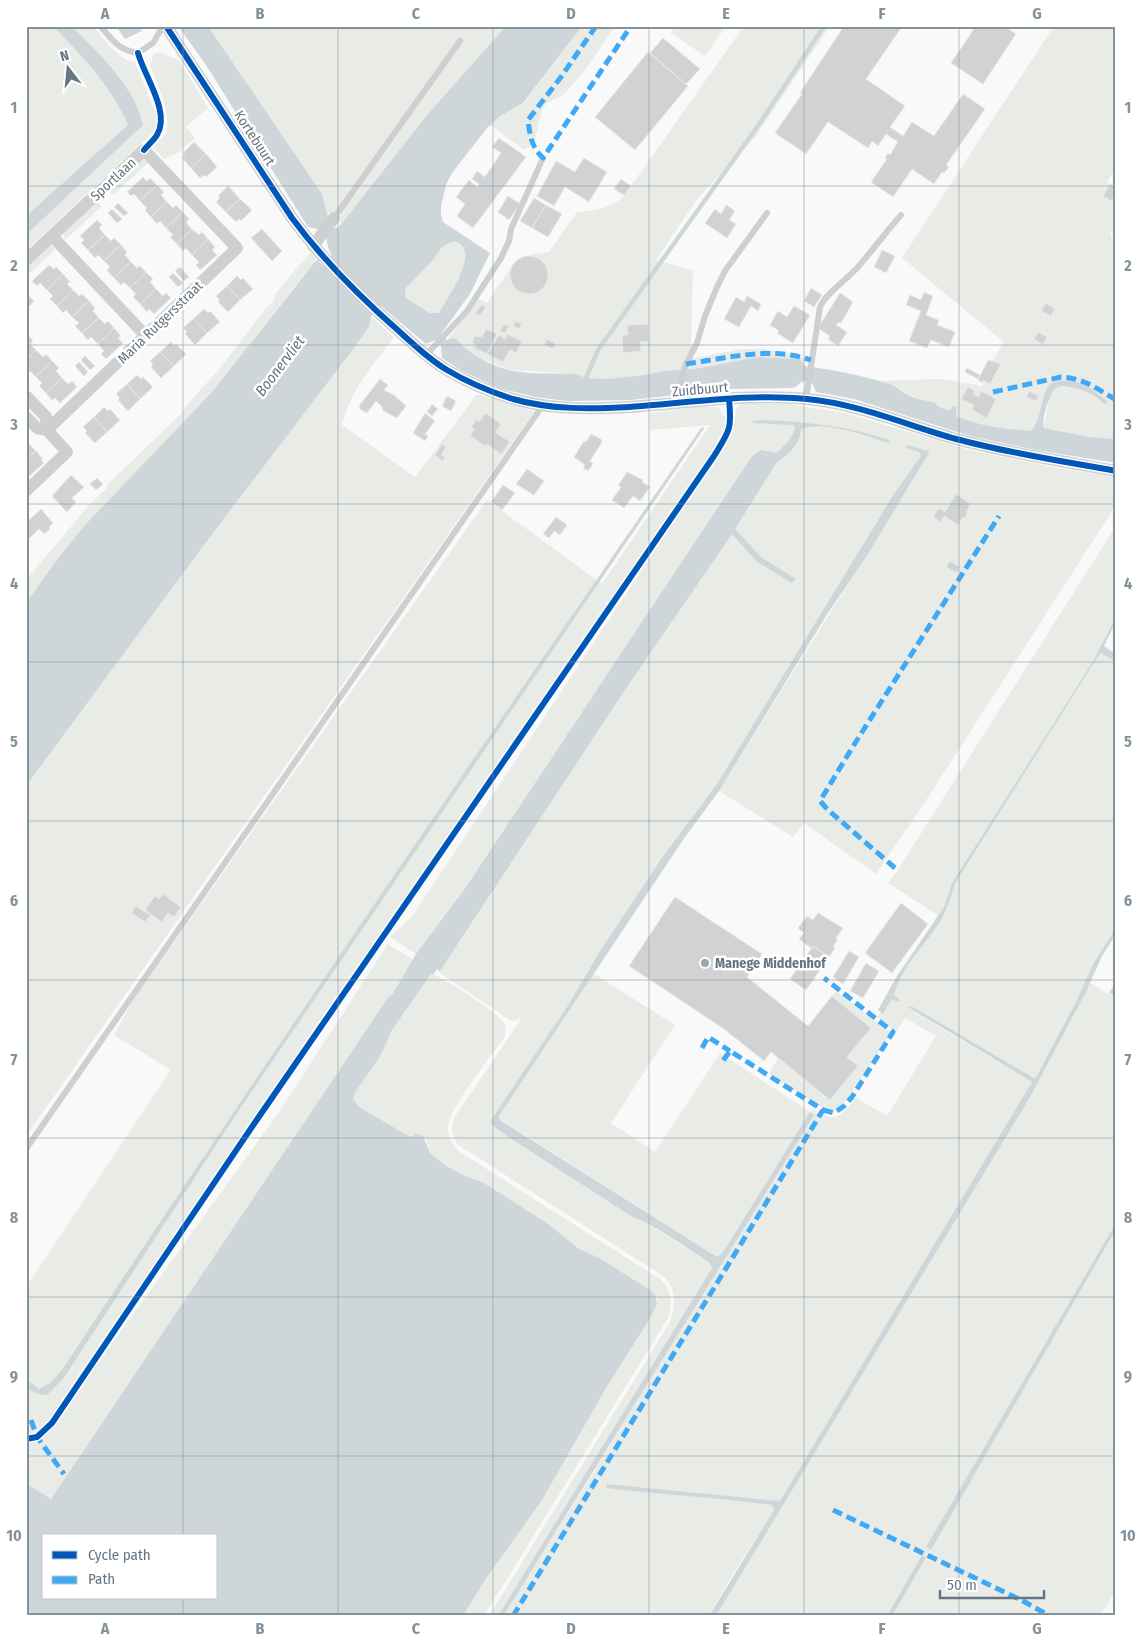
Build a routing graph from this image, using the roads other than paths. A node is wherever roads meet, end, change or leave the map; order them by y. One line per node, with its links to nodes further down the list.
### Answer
1 (100, 26): 2 (lane)
2 (163, 26)
3 (166, 26): 11 (street, Kortebuurt)
4 (460, 41): 9 (lane)
5 (144, 150): 10 (street, Sportlaan); 14 (street, Maria Rutgersstraat)
6 (543, 158): 15 (lane)
7 (767, 213): 17 (lane)
8 (901, 215): 18 (lane)
9 (329, 225): 11 (street)
10 (52, 236): 12 (street, Sportlaan); 14 (street)
11 (313, 246): 13 (street, Kortebuurt)
12 (26, 260)
13 (327, 261): 15 (street, Zuidbuurt)
14 (146, 335): 21 (street, Maria Rutgersstraat)
15 (426, 355): 19 (street, Zuidbuurt)
16 (26, 396): 21 (street)
17 (675, 399): 18 (street, Zuidbuurt); 19 (street, Zuidbuurt)
18 (806, 399): 22 (street, Zuidbuurt)
19 (543, 405): 24 (lane)
20 (26, 417): 21 (street)
21 (47, 430): 23 (street)
22 (1116, 472)
23 (26, 491)
24 (26, 1149)

